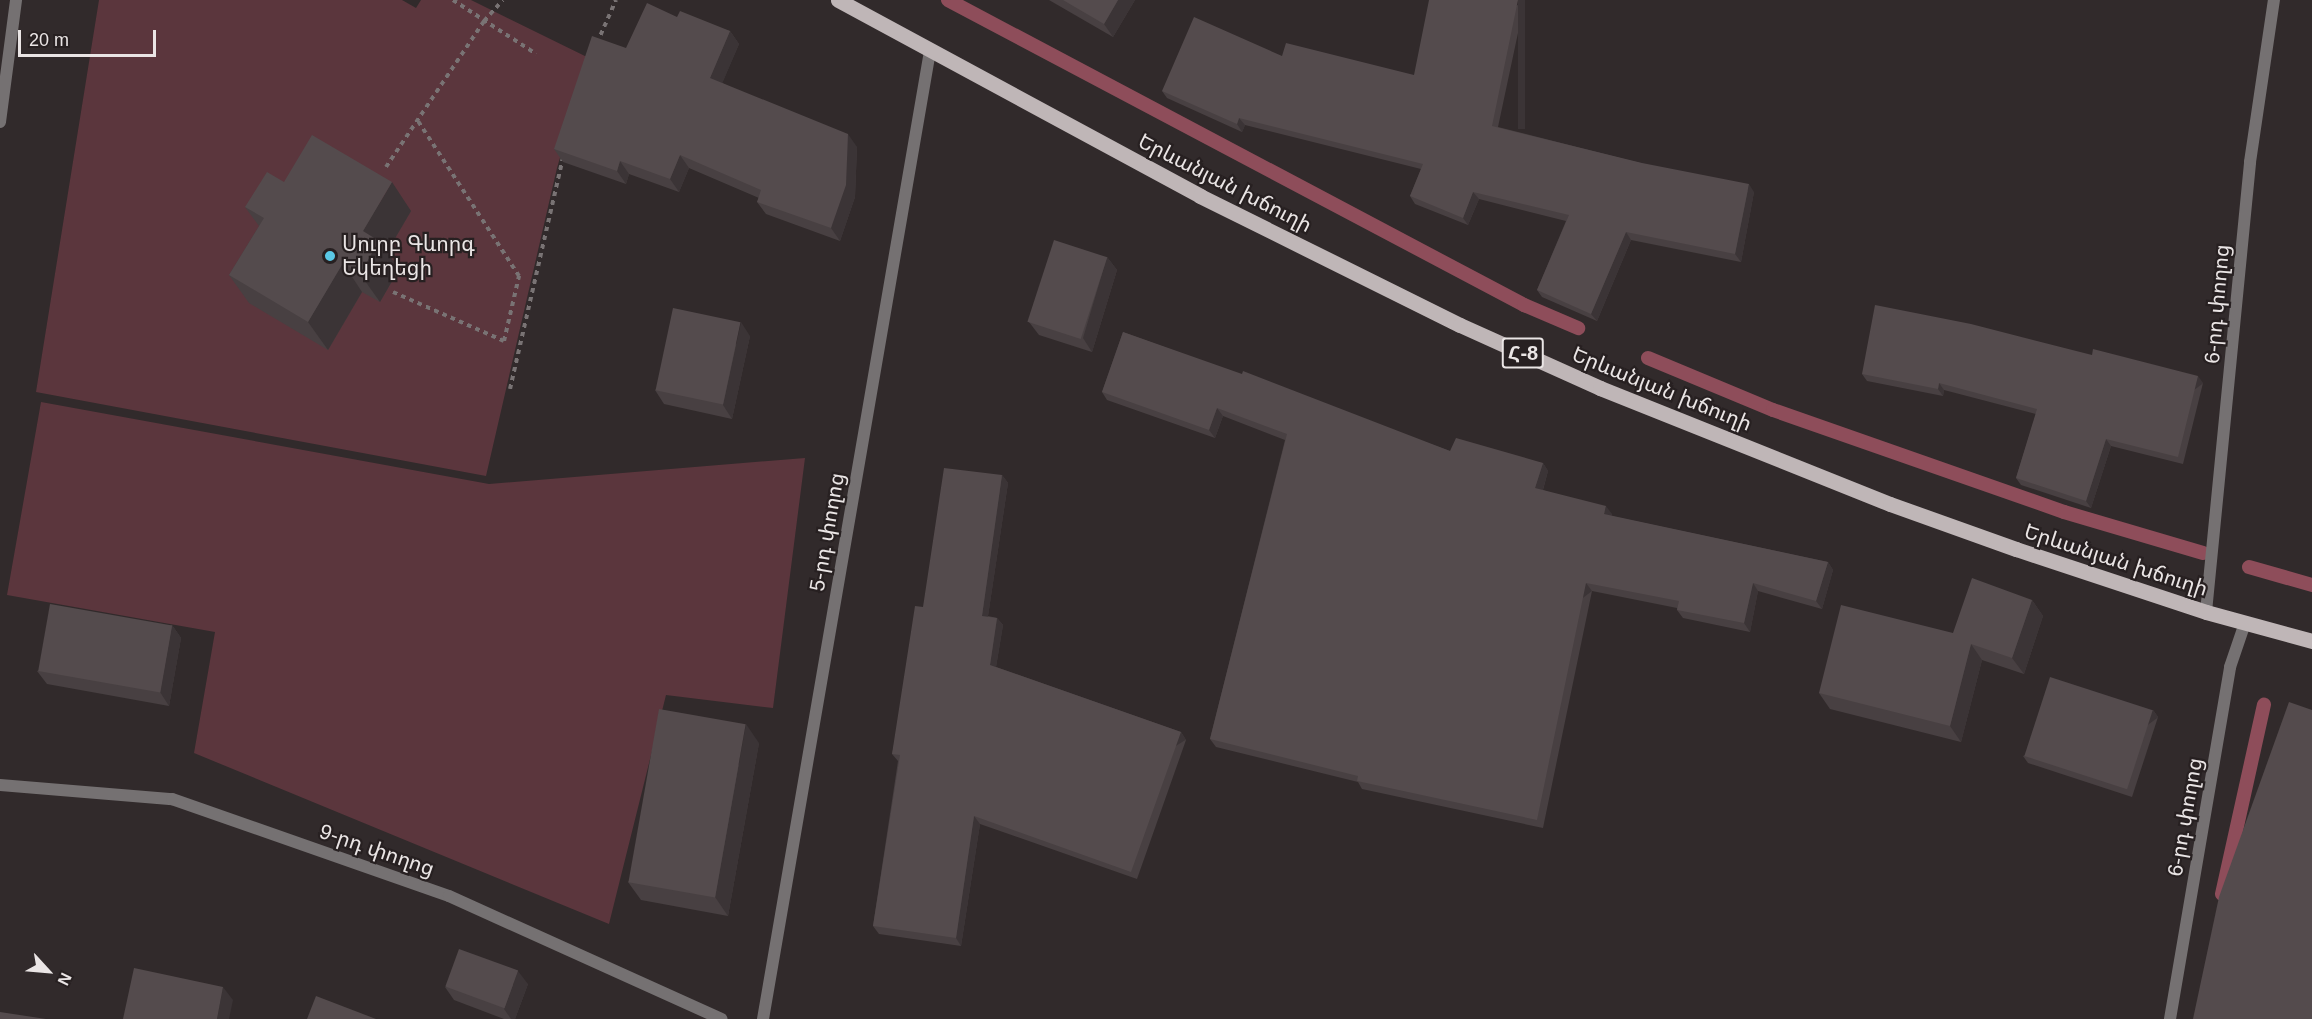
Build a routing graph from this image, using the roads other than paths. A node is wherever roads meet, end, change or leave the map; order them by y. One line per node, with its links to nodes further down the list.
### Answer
1 (16, 0): 5 (street)
2 (838, 0): 4 (main road, Երևանյան խճուղի / Հ-8)
3 (2274, 0): 6 (street, 6-րդ փողոց)
4 (930, 51): 6 (main road, Երևանյան խճուղի / Հ-8); 11 (street, 5-րդ փողոց)
5 (0, 122)
6 (2206, 612): 7 (main road, Երևանյան խճուղի / Հ-8)
7 (2245, 623): 8 (main road, Երևանյան խճուղի / Հ-8); 12 (street, 6-րդ փողոց)
8 (2312, 641)
9 (0, 785): 10 (street, 9-րդ փողոց)
10 (721, 1019)
11 (763, 1019)
12 (2170, 1019)

